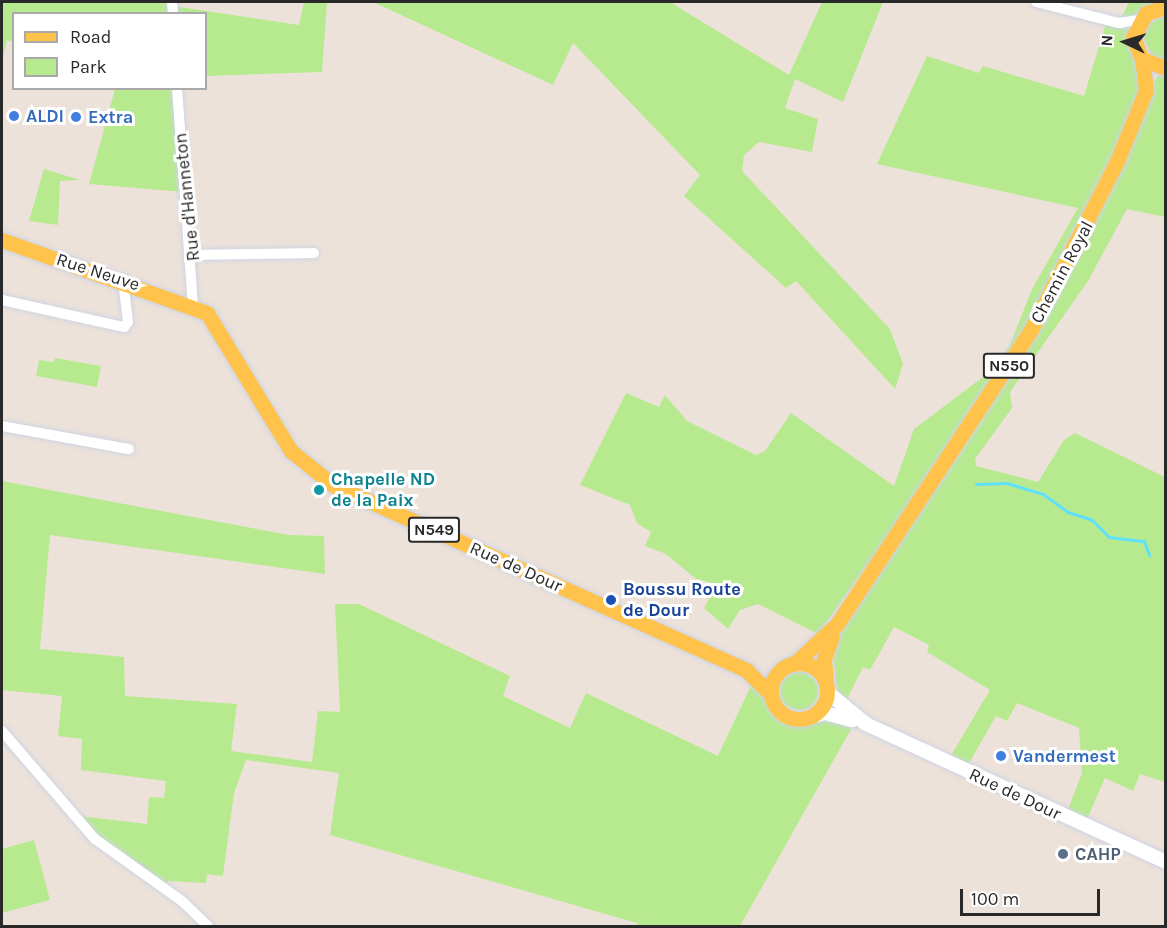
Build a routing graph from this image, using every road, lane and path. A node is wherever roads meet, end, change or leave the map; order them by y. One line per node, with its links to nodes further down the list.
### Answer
1 (1036, 2): 4 (street)
2 (1165, 6): 3 (main road)
3 (1139, 20): 4 (street); 5 (main road)
4 (1119, 23): 5 (street)
5 (1133, 37): 6 (main road)
6 (1142, 59): 7 (main road); 9 (main road)
7 (1166, 68): 9 (main road, Chemin Royal / N550)
8 (177, 90): 12 (street, Rue d'Hanneton)
9 (1146, 90): 18 (main road, Chemin Royal / N550)
10 (2, 240): 13 (main road, Rue Neuve / N549)
11 (314, 253): 12 (street)
12 (192, 255): 15 (street, Rue d'Hanneton)
13 (123, 280): 14 (street); 15 (main road, Rue Neuve / N549)
14 (2, 300)
15 (193, 306): 20 (main road, Rue de Dour / N549)
16 (2, 426): 17 (street)
17 (129, 449)
18 (837, 624): 19 (main road, Chemin Royal / N550); 21 (main road, Chemin Royal / N550)
19 (789, 666): 20 (main road, Rue de Dour); 21 (main road); 22 (main road)
20 (746, 670): 22 (main road, Rue de Dour / N549)
21 (826, 687): 23 (main road); 24 (main road)
22 (771, 694): 23 (main road)
23 (810, 717): 24 (main road)
24 (866, 724): 26 (main road, Rue de Dour)
25 (2, 731): 27 (street)
26 (1166, 862)
27 (208, 927)

